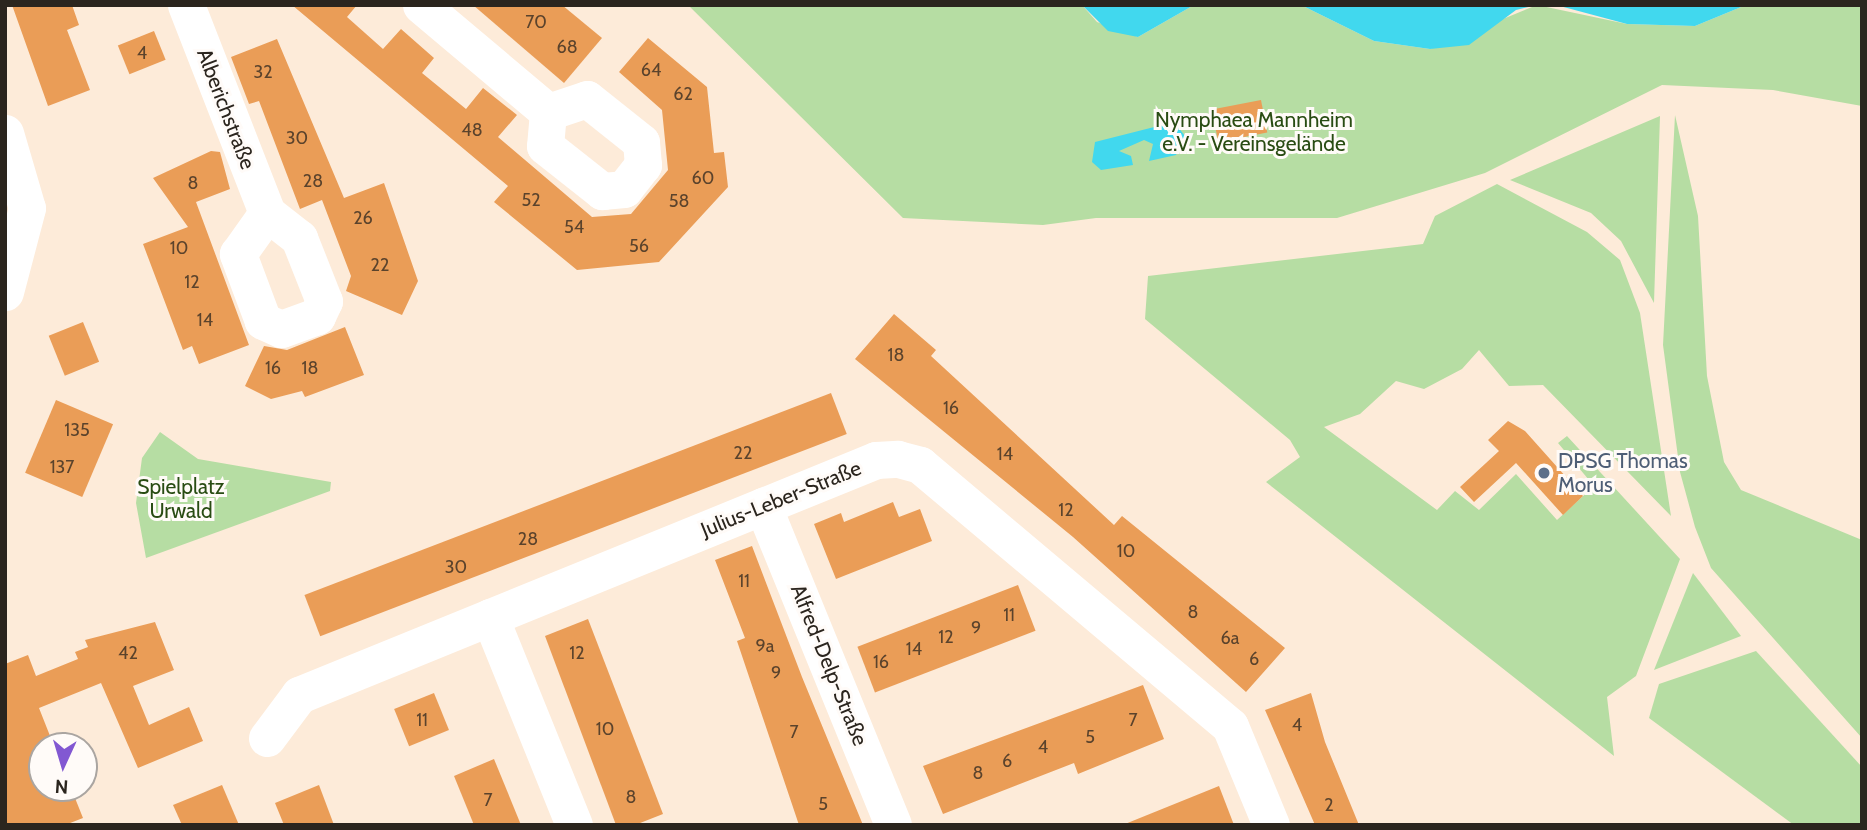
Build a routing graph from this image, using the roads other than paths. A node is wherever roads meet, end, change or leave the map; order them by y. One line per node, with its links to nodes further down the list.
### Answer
1 (186, 5): 5 (street, Alberichstraße)
2 (421, 5): 3 (street)
3 (548, 112)
4 (5, 133): 6 (street)
5 (267, 213)
6 (5, 292)
7 (763, 506): 8 (street, Julius-Leber-Straße); 11 (street, Alfred-Delp-Straße); 12 (street, Julius-Leber-Straße)
8 (489, 617): 9 (street, Julius-Leber-Straße); 10 (street)
9 (267, 738)
10 (574, 825)
11 (893, 825)
12 (1271, 825)

